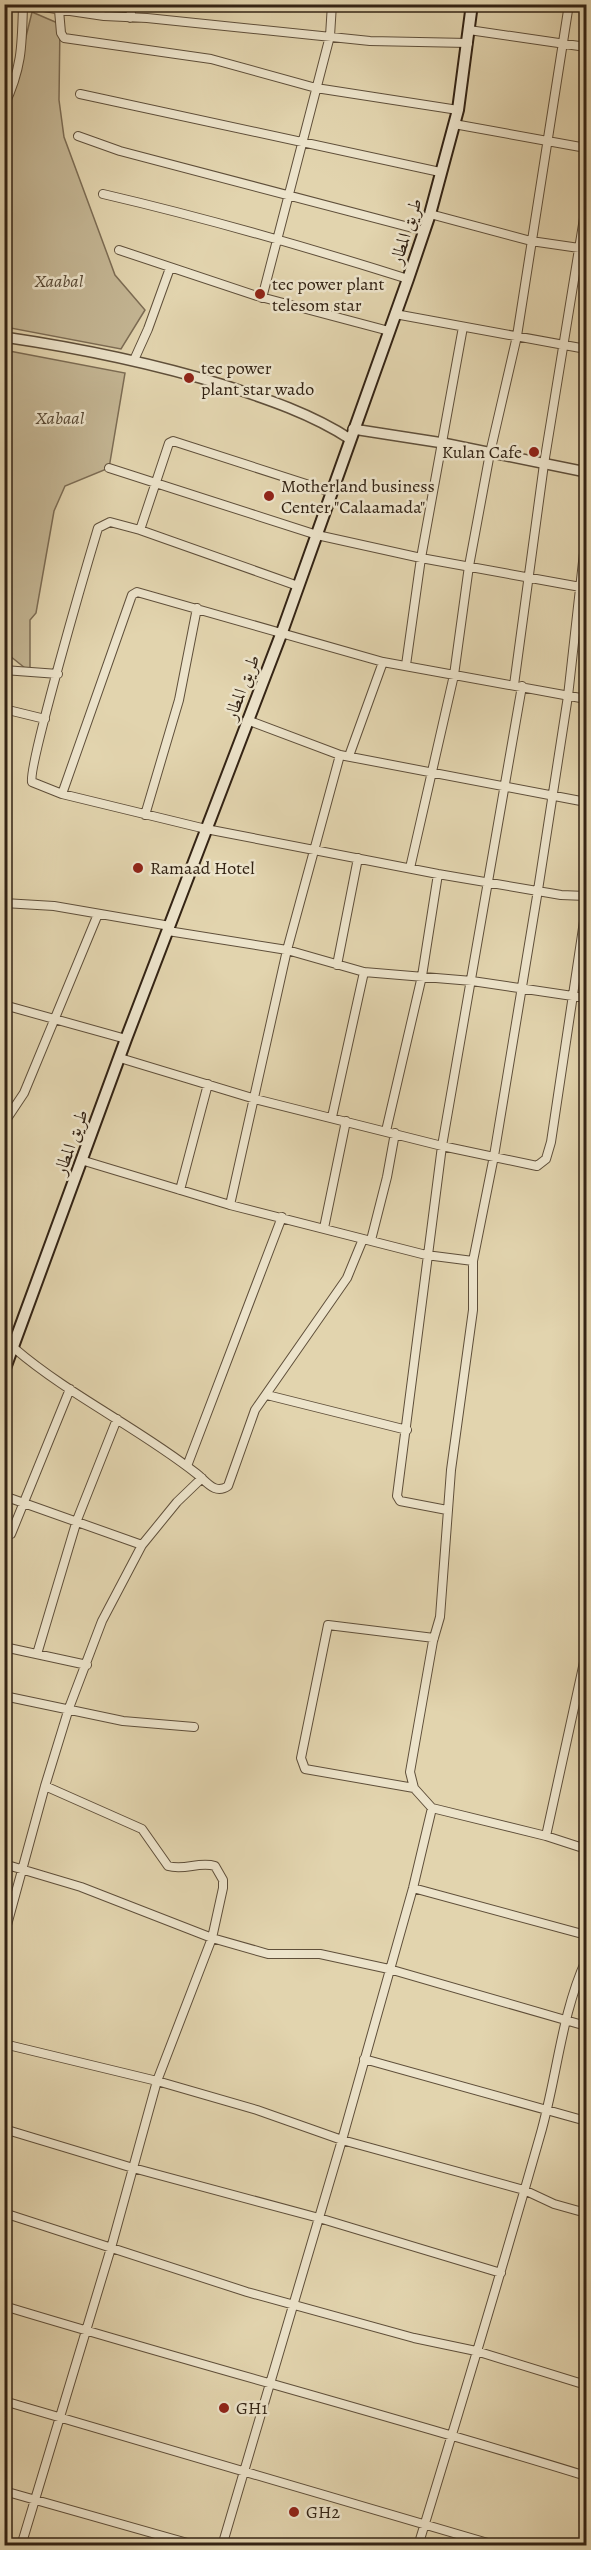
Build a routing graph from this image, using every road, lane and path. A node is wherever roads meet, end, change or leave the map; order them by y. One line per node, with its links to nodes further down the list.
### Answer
1 (23, 4): 6 (street); 15 (street)
2 (132, 4): 7 (street)
3 (332, 4): 9 (street)
4 (472, 4): 8 (main road, طريق المطار)
5 (569, 4): 11 (street)
6 (59, 10): 7 (street); 13 (street)
7 (130, 18): 9 (street)
8 (469, 30): 10 (main road, طريق المطار); 11 (street)
9 (330, 36): 10 (street); 13 (street)
10 (468, 43): 16 (main road, طريق المطار)
11 (565, 43): 12 (street); 19 (street)
12 (586, 47)
13 (316, 88): 16 (street); 20 (street)
14 (80, 94): 20 (street)
15 (4, 106)
16 (458, 110): 17 (main road, طريق المطار)
17 (454, 123): 19 (street); 22 (main road, طريق المطار)
18 (78, 136): 24 (street)
19 (547, 140): 21 (street); 29 (street)
20 (301, 141): 22 (street); 24 (street)
21 (586, 148)
22 (440, 172): 26 (main road, طريق المطار)
23 (103, 194): 28 (street)
24 (288, 194): 27 (street); 28 (street)
25 (586, 206): 30 (street)
26 (430, 214): 27 (main road, طريق المطار); 29 (street)
27 (424, 231): 33 (main road, طريق المطار)
28 (279, 239): 33 (street); 34 (street)
29 (531, 240): 30 (street); 38 (street)
30 (583, 248): 40 (street)
31 (119, 250): 32 (street)
32 (170, 268): 34 (street); 42 (street)
33 (408, 279): 35 (main road, طريق المطار)
34 (262, 298): 37 (street)
35 (395, 314): 36 (street); 37 (main road, طريق المطار)
36 (463, 327): 38 (street); 44 (street)
37 (389, 332): 43 (main road, طريق المطار)
38 (517, 336): 40 (street); 45 (street)
39 (4, 337): 42 (street)
40 (564, 345): 41 (street); 46 (street)
41 (586, 349)
42 (134, 360): 43 (street)
43 (352, 434): 44 (street); 50 (main road, طريق المطار)
44 (443, 443): 45 (street); 54 (street)
45 (490, 453): 46 (street); 55 (street)
46 (544, 464): 48 (street); 56 (street)
47 (110, 468): 49 (street)
48 (586, 472)
49 (156, 483): 50 (street); 51 (street); 52 (street)
50 (331, 492): 52 (main road, طريق المطار)
51 (140, 530): 57 (street); 64 (street)
52 (317, 535): 54 (street); 57 (main road, طريق المطار)
53 (586, 535): 58 (street)
54 (421, 558): 55 (street); 62 (street)
55 (469, 566): 56 (street); 65 (street)
56 (529, 577): 58 (street); 66 (street)
57 (298, 586): 60 (main road, طريق المطار)
58 (584, 588): 67 (street)
59 (197, 608): 60 (street); 75 (street); 78 (street)
60 (282, 632): 61 (street); 71 (main road, طريق المطار)
61 (382, 662): 62 (street); 72 (street)
62 (406, 665): 65 (street)
63 (4, 670): 64 (street)
64 (58, 674): 70 (street)
65 (454, 675): 66 (street); 73 (street)
66 (518, 685): 67 (street); 74 (street)
67 (568, 696): 68 (street); 76 (street)
68 (586, 699)
69 (4, 709): 70 (street)
70 (45, 719): 75 (street)
71 (247, 720): 72 (street); 79 (main road, طريق المطار)
72 (344, 755): 73 (street); 80 (street)
73 (433, 773): 74 (street); 82 (street)
74 (505, 786): 76 (street); 84 (street)
75 (62, 794): 78 (street)
76 (552, 796): 77 (street); 85 (street)
77 (586, 802)
78 (146, 815): 79 (street)
79 (206, 829): 80 (street); 90 (main road, طريق المطار)
80 (314, 849): 81 (street); 91 (street)
81 (358, 858): 82 (street); 92 (street)
82 (410, 868): 83 (street)
83 (438, 874): 84 (street); 94 (street)
84 (486, 882): 85 (street); 95 (street)
85 (538, 890): 86 (street); 96 (street)
86 (586, 896)
87 (4, 903): 89 (street)
88 (586, 909): 97 (street)
89 (98, 914): 90 (street); 100 (street)
90 (169, 929): 91 (street); 101 (main road, طريق المطار)
91 (287, 950): 92 (street); 104 (street)
92 (337, 965): 93 (street)
93 (364, 972): 94 (street); 105 (street)
94 (422, 976): 95 (street); 108 (street)
95 (472, 981): 96 (street); 109 (street)
96 (522, 990): 97 (street); 110 (street)
97 (573, 995): 98 (street); 110 (street)
98 (586, 998)
99 (4, 1005): 100 (street)
100 (55, 1020): 101 (street); 107 (street)
101 (126, 1039): 102 (main road, طريق المطار)
102 (120, 1058): 103 (street); 111 (main road, طريق المطار)
103 (208, 1084): 104 (street); 112 (street)
104 (255, 1099): 105 (street); 113 (street)
105 (332, 1117): 106 (street)
106 (346, 1121): 108 (street); 115 (street)
107 (4, 1123)
108 (390, 1132): 109 (street); 116 (street)
109 (442, 1146): 110 (street); 117 (street)
110 (494, 1156): 118 (street)
111 (81, 1160): 112 (street); 119 (main road, طريق المطار)
112 (180, 1190): 113 (street)
113 (230, 1205): 114 (street)
114 (282, 1217): 115 (street); 125 (street)
115 (324, 1228): 116 (street)
116 (367, 1239): 117 (street); 122 (street)
117 (426, 1255): 118 (street); 124 (street)
118 (474, 1262): 129 (street)
119 (14, 1348): 120 (main road, طريق المطار); 121 (street)
120 (4, 1371)
121 (70, 1389): 123 (street); 128 (street)
122 (267, 1395): 124 (street); 126 (street)
123 (117, 1419): 125 (street); 130 (street)
124 (407, 1430): 129 (street)
125 (186, 1466): 126 (street)
126 (202, 1478): 132 (street)
127 (4, 1496): 128 (street)
128 (23, 1503): 130 (street); 131 (street)
129 (447, 1510): 133 (street)
130 (77, 1520): 132 (street); 136 (street)
131 (10, 1534)
132 (142, 1545): 137 (street)
133 (434, 1638): 142 (street); 142 (street)
134 (4, 1647): 136 (street)
135 (586, 1653): 144 (street)
136 (37, 1654): 137 (street)
137 (87, 1665): 139 (street)
138 (4, 1696): 139 (street)
139 (69, 1708): 140 (street); 141 (street)
140 (194, 1727)
141 (45, 1786): 147 (street); 151 (street)
142 (414, 1788): 143 (street)
143 (432, 1808): 144 (street); 148 (street)
144 (546, 1836): 145 (street)
145 (586, 1849)
146 (4, 1864): 147 (street)
147 (20, 1870): 150 (street); 151 (street)
148 (413, 1888): 149 (street); 153 (street)
149 (586, 1935)
150 (4, 1936)
151 (212, 1938): 153 (street); 158 (street)
152 (586, 1960): 154 (street)
153 (389, 1969): 154 (street); 157 (street)
154 (566, 2021): 155 (street); 159 (street)
155 (586, 2026)
156 (4, 2044): 158 (street)
157 (364, 2059): 159 (street); 162 (street)
158 (157, 2081): 162 (street); 163 (street)
159 (547, 2110): 160 (street); 164 (street)
160 (586, 2121)
161 (4, 2129): 163 (street)
162 (342, 2140): 164 (street); 167 (street)
163 (133, 2168): 167 (street); 168 (street)
164 (524, 2190): 166 (street); 169 (street)
165 (4, 2213): 168 (street)
166 (586, 2213)
167 (319, 2218): 169 (street); 170 (street)
168 (111, 2248): 170 (street); 172 (street)
169 (501, 2273): 173 (street)
170 (294, 2304): 173 (street); 174 (street)
171 (4, 2306): 172 (street)
172 (85, 2331): 174 (street); 177 (street)
173 (476, 2351): 175 (street); 178 (street)
174 (270, 2385): 178 (street); 179 (street)
175 (586, 2385)
176 (4, 2401): 177 (street)
177 (59, 2415): 179 (street); 182 (street)
178 (452, 2434): 180 (street); 183 (street)
179 (245, 2470): 183 (street); 186 (street)
180 (586, 2476)
181 (4, 2491): 182 (street)
182 (34, 2499): 184 (street); 185 (street)
183 (425, 2523): 187 (street); 188 (street)
184 (21, 2546)
185 (198, 2546)
186 (222, 2546)
187 (418, 2546)
188 (498, 2546)

